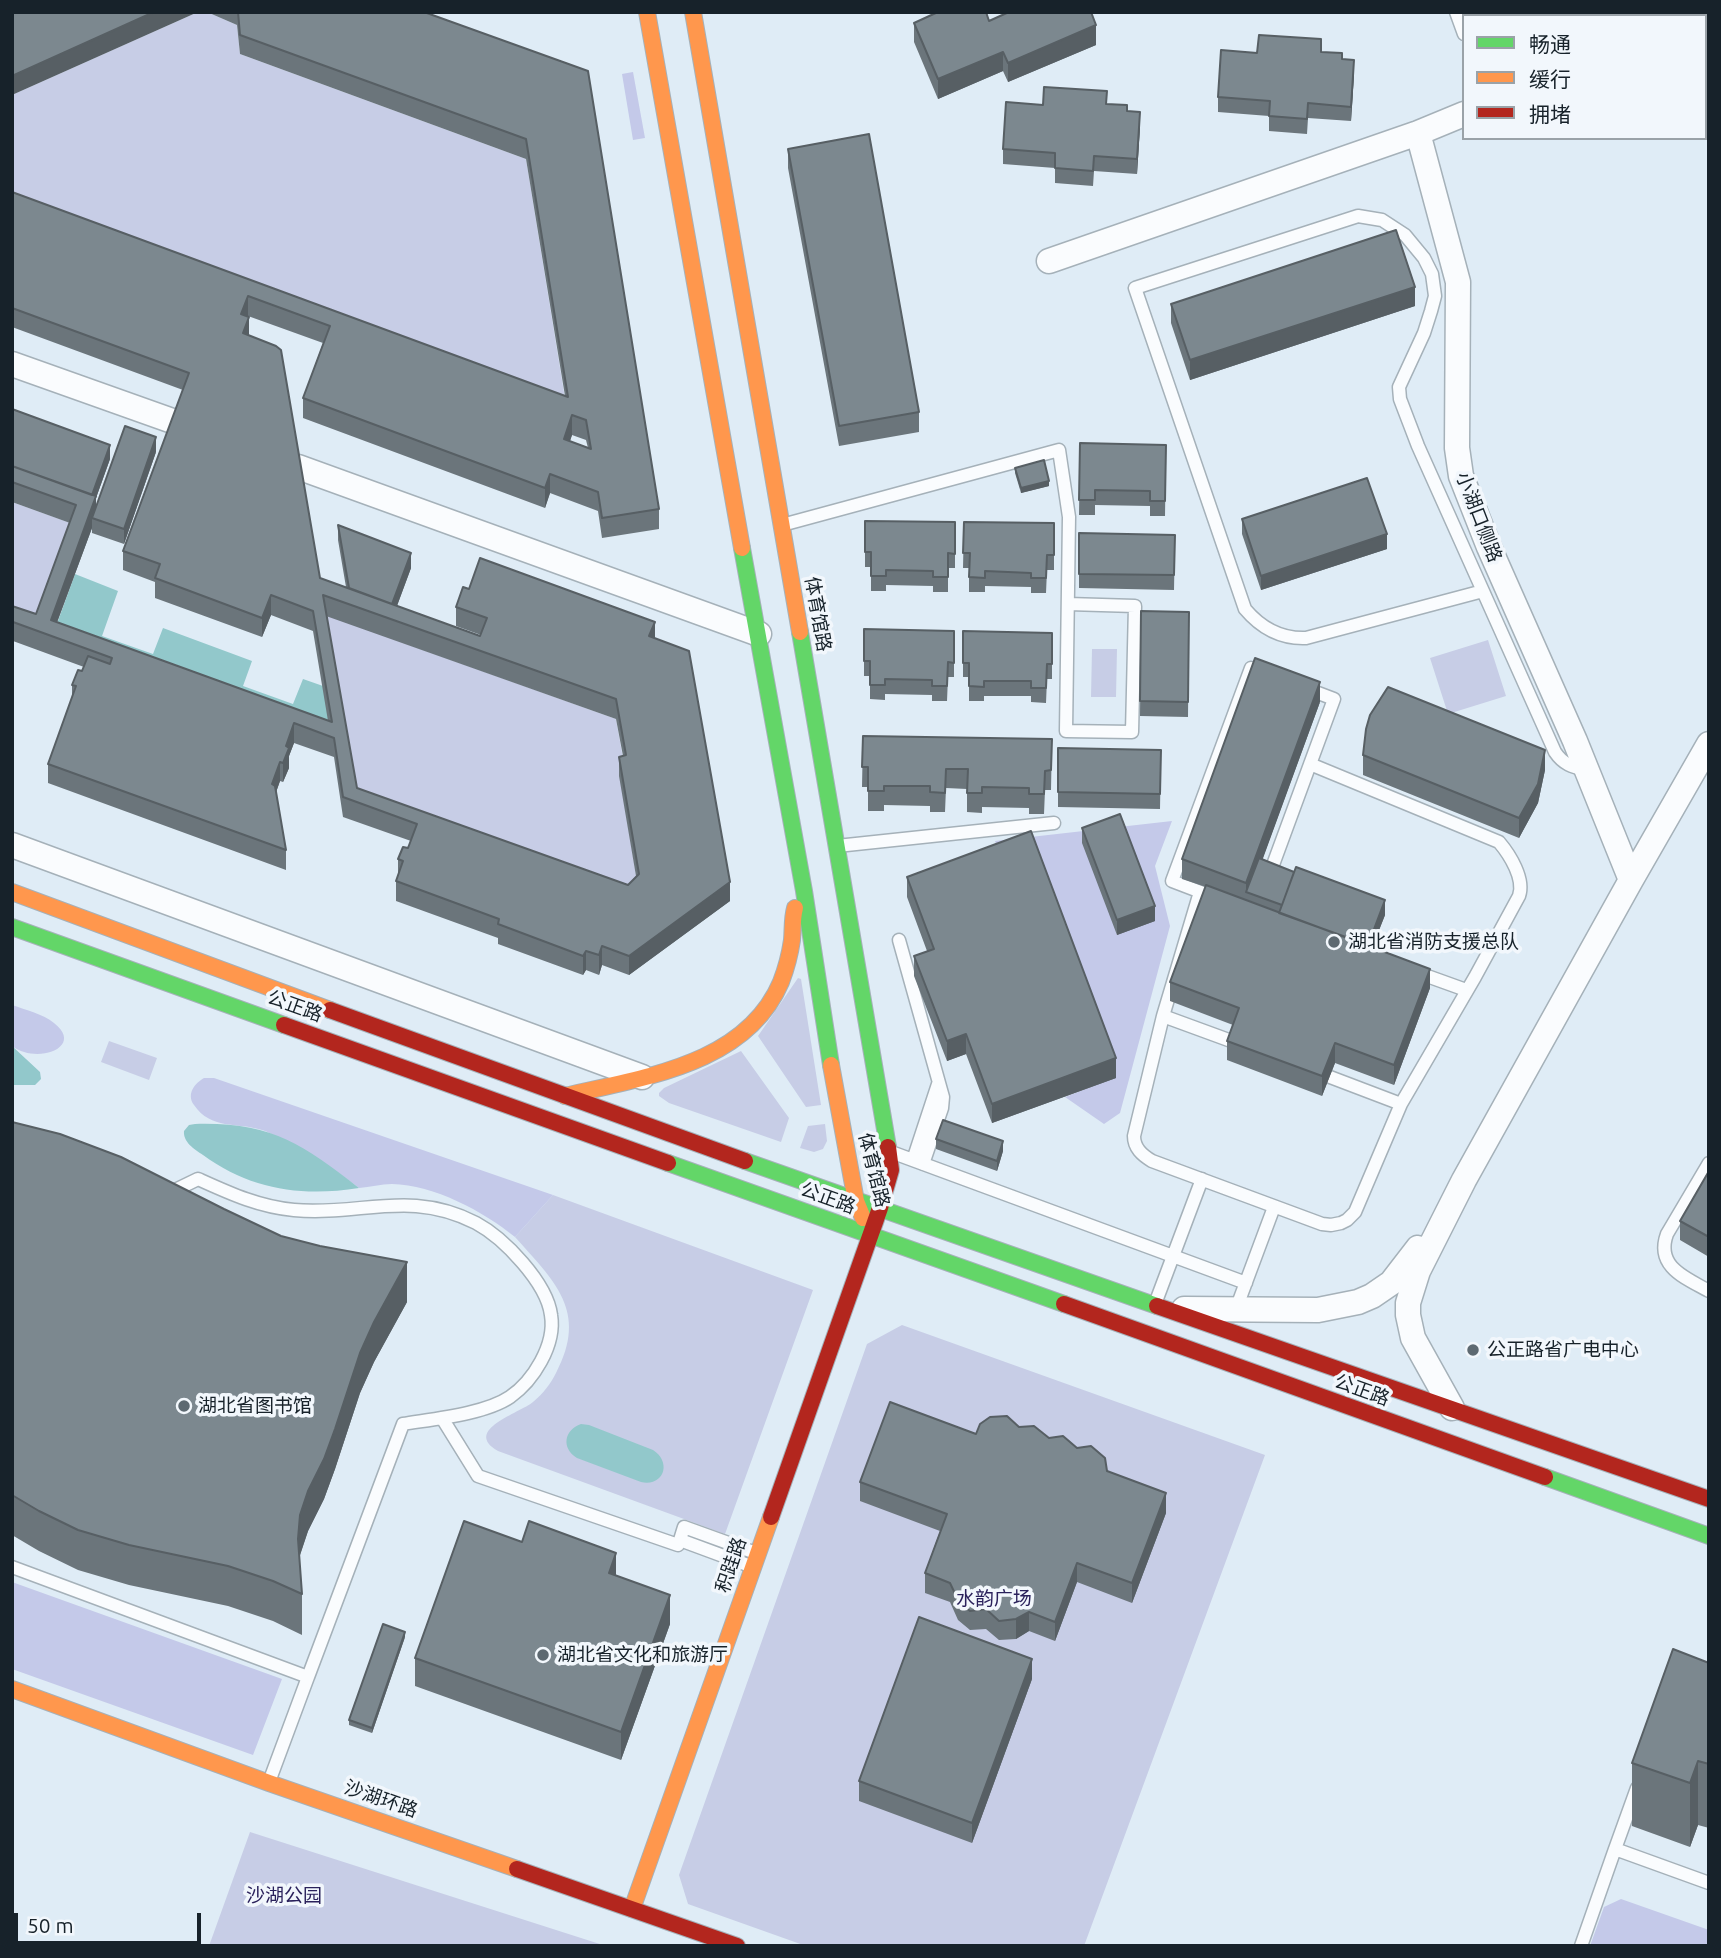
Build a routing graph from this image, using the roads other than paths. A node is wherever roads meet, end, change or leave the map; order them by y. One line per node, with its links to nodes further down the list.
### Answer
1 (647, 12): 14 (main road, 体育馆路)
2 (693, 12): 11 (main road, 体育馆路)
3 (1456, 12): 4 (lane)
4 (1462, 28)
5 (1462, 115): 6 (street)
6 (1418, 133): 7 (street); 19 (street, 小湖口侧路)
7 (1049, 261)
8 (12, 364): 9 (street)
9 (177, 424)
10 (298, 467): 14 (street)
11 (781, 525): 13 (lane); 22 (main road, 体育馆路)
12 (1483, 591): 12 (lane); 19 (lane)
13 (1068, 604): 13 (lane)
14 (758, 634): 25 (main road, 体育馆路)
15 (1275, 677): 27 (lane)
16 (1298, 685): 18 (lane)
17 (1709, 744): 24 (street)
18 (1310, 764): 23 (lane); 32 (lane)
19 (1586, 769): 24 (street, 小湖口侧路)
20 (1054, 823): 22 (lane)
21 (12, 845): 35 (street)
22 (837, 846): 39 (main road, 体育馆路)
23 (1270, 873)
24 (1631, 880): 43 (street)
25 (803, 886): 35 (main road); 45 (main road, 体育馆路)
26 (12, 892): 37 (main road, 公正路)
27 (1200, 892): 28 (lane); 33 (lane)
28 (1222, 900)
29 (12, 927): 48 (main road, 公正路)
30 (899, 940): 40 (lane)
31 (1406, 968): 32 (lane)
32 (1466, 990): 38 (lane)
33 (1163, 1016): 34 (lane); 42 (lane)
34 (1234, 1042)
35 (642, 1077): 37 (main road)
36 (1329, 1077): 38 (lane)
37 (565, 1096): 45 (main road, 公正路)
38 (1401, 1104): 46 (lane)
39 (887, 1151): 40 (lane); 47 (main road, 体育馆路)
40 (918, 1162): 49 (lane)
41 (1709, 1163): 51 (lane)
42 (1202, 1179): 46 (lane); 49 (lane)
43 (1464, 1180): 53 (street); 54 (street)
44 (152, 1201): 55 (lane)
45 (856, 1201): 47 (main road, 公正路); 48 (main road, 体育馆路)
46 (1274, 1207): 50 (lane)
47 (880, 1208): 48 (main road, 体育馆路); 52 (main road, 公正路)
48 (871, 1236): 57 (main road, 公正路); 58 (main road, 积跬路)
49 (1173, 1257): 50 (lane); 52 (lane)
50 (1246, 1283): 53 (lane)
51 (1709, 1292)
52 (1162, 1307): 53 (street); 54 (main road, 公正路)
53 (1236, 1310)
54 (1452, 1408): 56 (main road, 公正路)
55 (442, 1418): 58 (lane); 60 (lane)
56 (1709, 1499)
57 (1709, 1536)
58 (756, 1560): 66 (main road, 积跬路)
59 (12, 1567): 60 (lane)
60 (308, 1677): 63 (lane)
61 (12, 1689): 63 (main road, 沙湖环路)
62 (1641, 1776): 64 (lane)
63 (269, 1783): 66 (main road, 沙湖环路)
64 (1615, 1849): 65 (lane); 68 (lane)
65 (1709, 1883)
66 (632, 1909): 67 (main road, 沙湖环路)
67 (737, 1946)
68 (1581, 1946)

